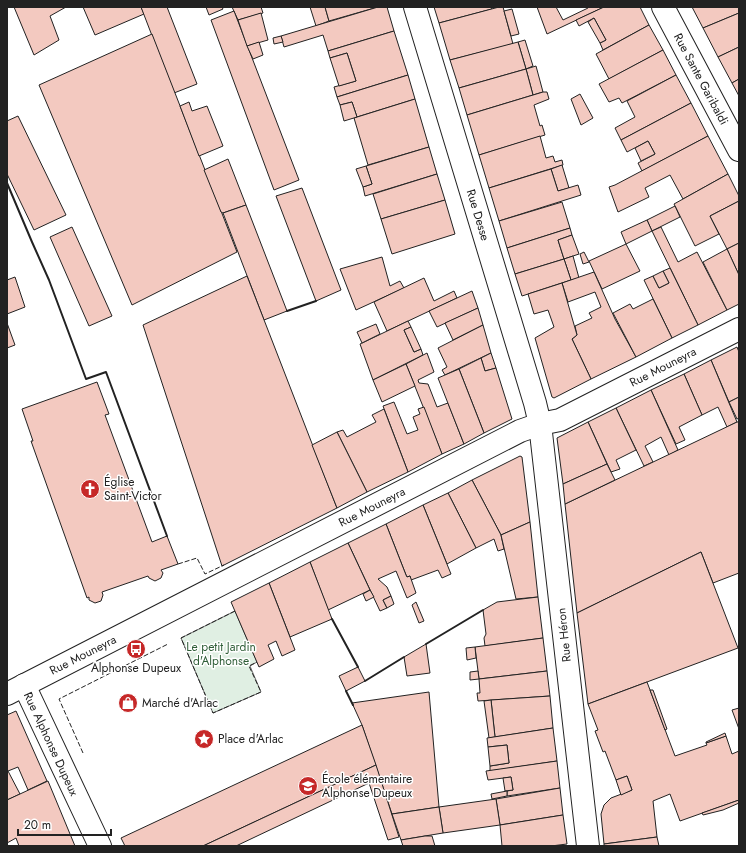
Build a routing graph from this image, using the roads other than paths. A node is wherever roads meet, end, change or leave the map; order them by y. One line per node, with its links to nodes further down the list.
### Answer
1 (415, 7): 5 (street, Rue Desse)
2 (663, 7): 3 (street, Rue Sante Garibaldi)
3 (739, 150)
4 (739, 329): 5 (street, Rue Mouneyra)
5 (540, 424): 6 (street, Rue Mouneyra); 8 (street, Rue Héron)
6 (15, 690): 7 (street, Rue Alphonse Dupeux)
7 (100, 846)
8 (588, 846)

